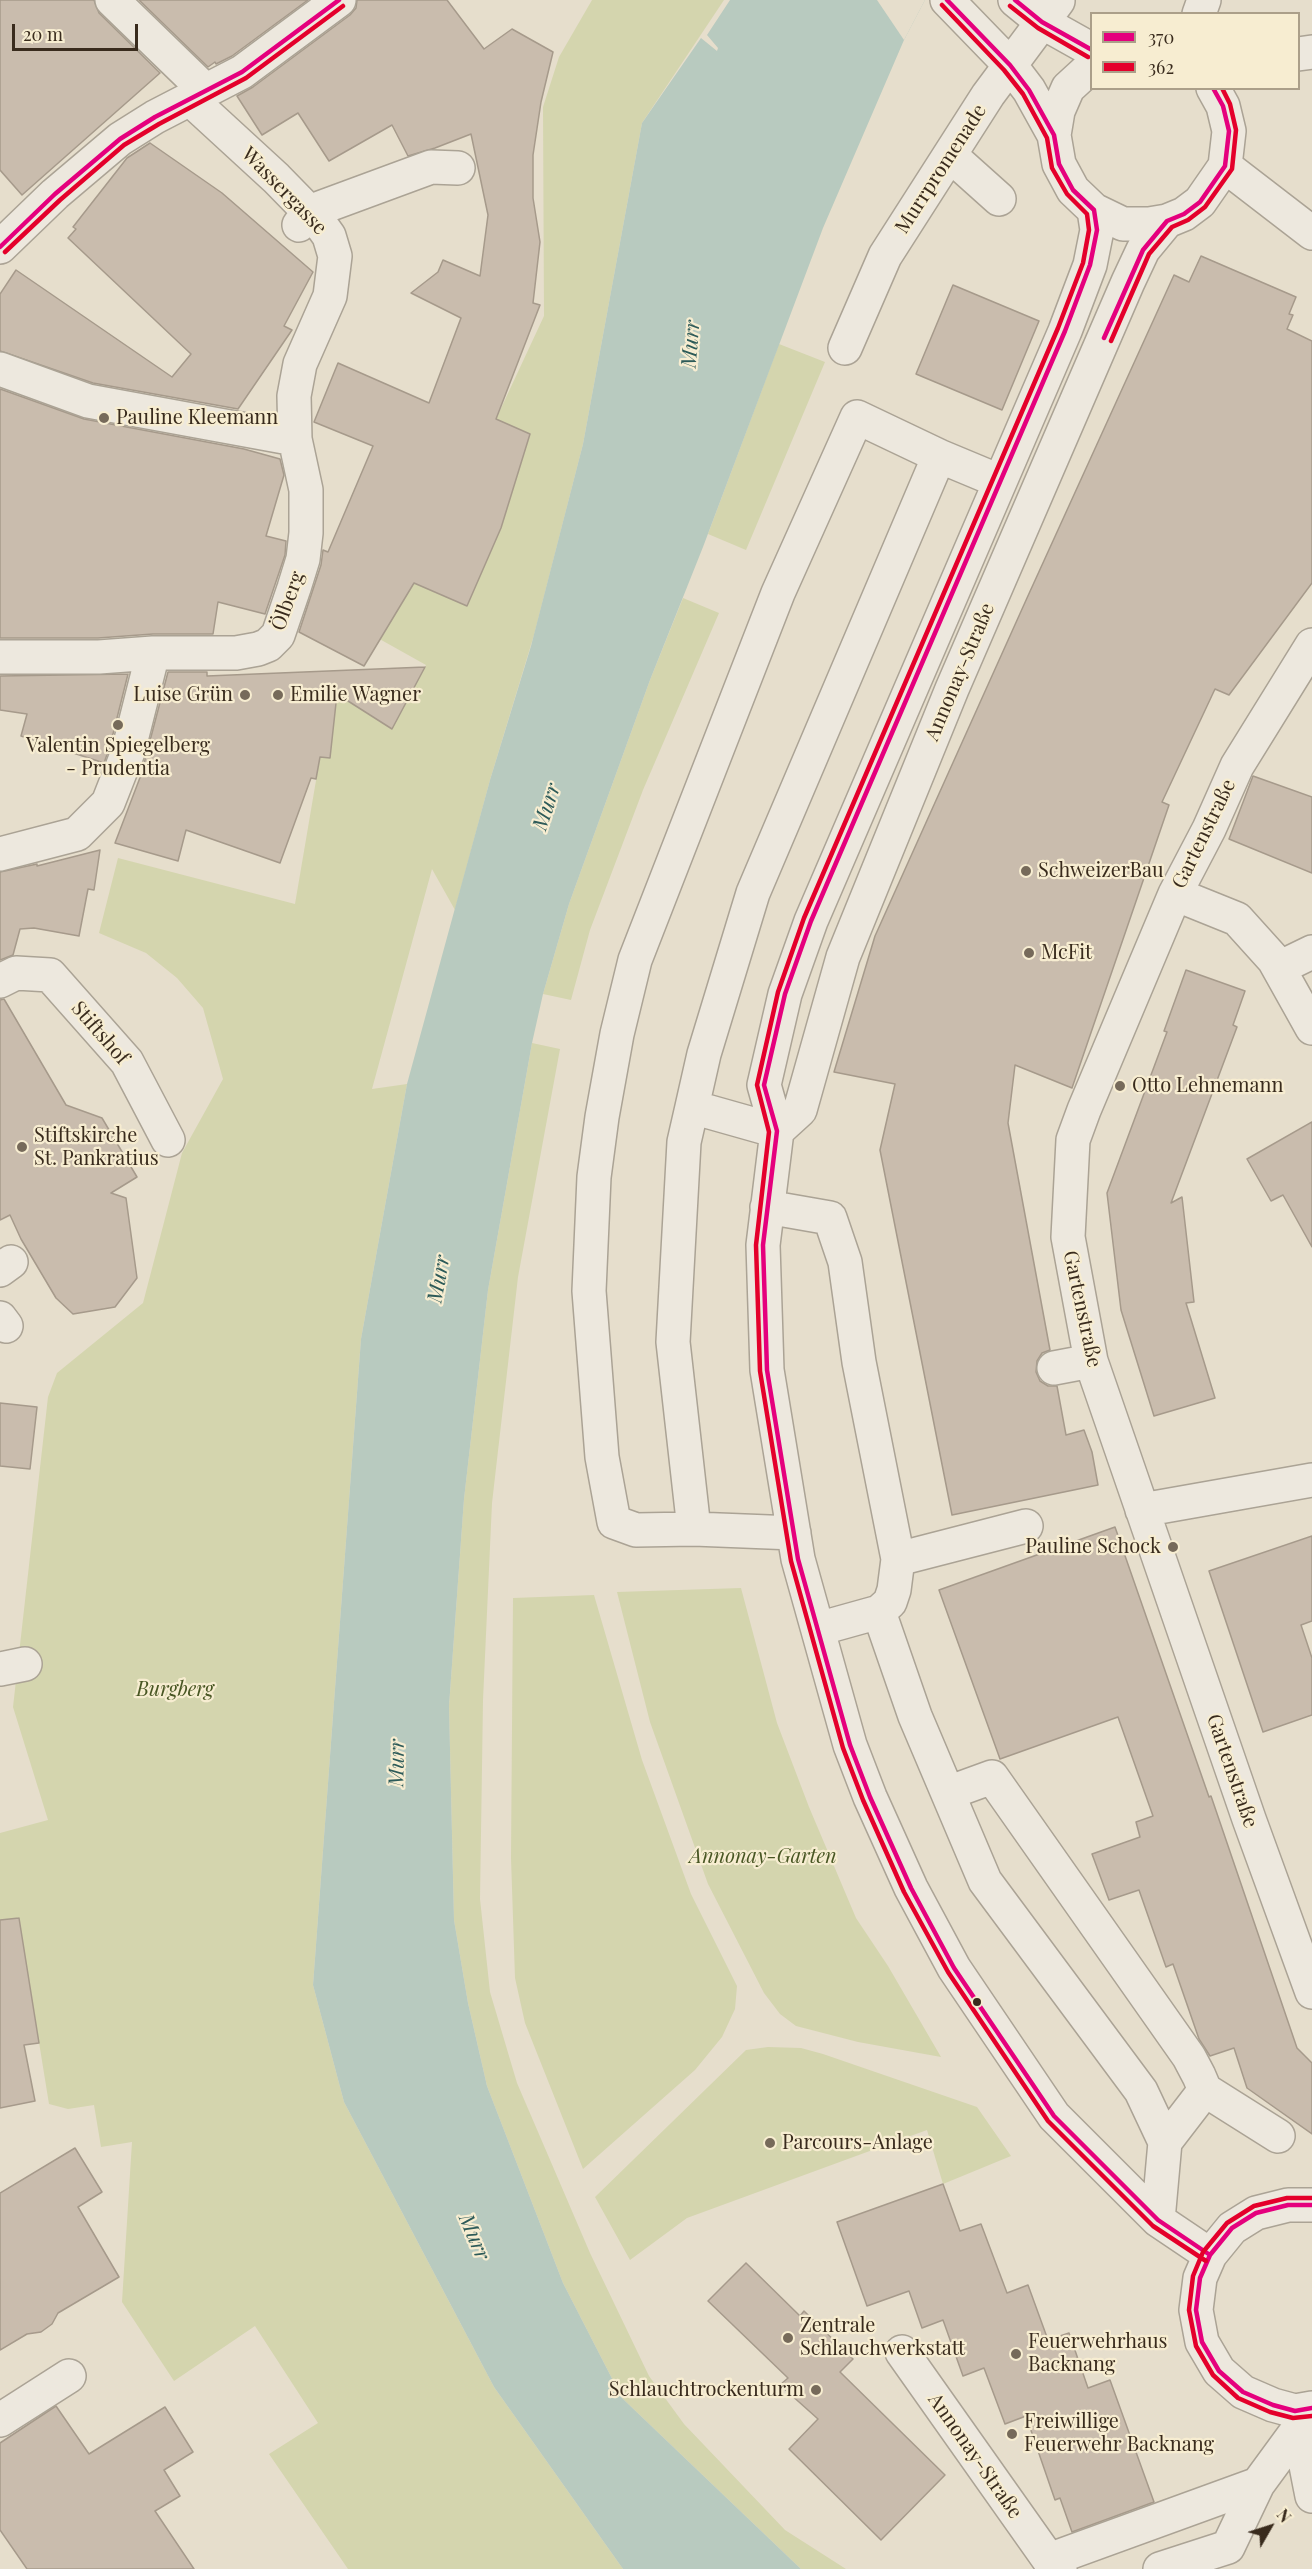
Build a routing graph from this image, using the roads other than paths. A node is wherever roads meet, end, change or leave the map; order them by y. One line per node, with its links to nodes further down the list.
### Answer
1 (112, 0): 10 (street, Wassergasse)
2 (339, 0): 10 (street)
3 (947, 0): 7 (street)
4 (1016, 0): 5 (street)
5 (1050, 11): 6 (street); 7 (street, Murrpromenade)
6 (1090, 48)
7 (1010, 65): 11 (street); 12 (street, Murrpromenade)
8 (1090, 68): 11 (street)
9 (1214, 90): 13 (street)
10 (198, 95): 16 (street, Wassergasse); 20 (street)
11 (1054, 135): 17 (street)
12 (951, 156): 15 (street); 23 (street, Murrpromenade)
13 (1225, 166): 18 (street); 19 (street)
14 (458, 168): 16 (street)
15 (999, 199)
16 (316, 219): 25 (street, Wassergasse)
17 (1096, 220): 18 (street); 22 (street); 27 (street, Annonay-Straße)
18 (1167, 221): 21 (street, Annonay-Straße)
19 (1312, 233)
20 (0, 247)
21 (1143, 250): 22 (street); 28 (street, Annonay-Straße)
22 (1108, 274): 28 (street)
23 (845, 348)
24 (0, 369): 25 (street)
25 (295, 439): 30 (street, Ölberg)
26 (939, 456): 27 (street); 41 (street); 50 (street)
27 (999, 481): 28 (street, Annonay-Straße)
28 (954, 636): 32 (street, Annonay-Straße)
29 (1312, 645): 34 (street, Gartenstraße)
30 (153, 653): 31 (street, Ölberg); 33 (street)
31 (0, 657)
32 (929, 695): 38 (street, Annonay-Straße); 40 (street, Annonay-Straße)
33 (0, 854)
34 (1175, 894): 36 (street); 45 (street, Gartenstraße)
35 (1312, 952): 36 (street)
36 (1279, 968): 39 (street)
37 (8, 977): 43 (street, Stiftshof)
38 (788, 1023): 40 (street); 42 (street, Annonay-Straße)
39 (1312, 1028)
40 (818, 1044): 42 (street, Annonay-Straße)
41 (692, 1107): 42 (street); 50 (street)
42 (777, 1131): 44 (street, Annonay-Straße)
43 (168, 1140)
44 (766, 1208): 51 (street, Annonay-Straße); 52 (street)
45 (1091, 1361): 46 (street); 48 (street, Gartenstraße)
46 (1054, 1368)
47 (1312, 1480): 48 (street)
48 (1142, 1510): 56 (street, Gartenstraße)
49 (1026, 1526): 52 (street)
50 (694, 1529): 51 (street)
51 (794, 1533): 54 (street, Annonay-Straße)
52 (898, 1559): 53 (street)
53 (879, 1612): 54 (street); 55 (street)
54 (818, 1629): 61 (street, Annonay-Straße)
55 (948, 1793): 57 (street); 59 (street)
56 (1312, 1992)
57 (1204, 2090): 58 (street); 59 (street)
58 (1278, 2136)
59 (1165, 2142): 61 (street)
60 (1312, 2205): 62 (street)
61 (1158, 2220): 62 (street, Annonay-Straße)
62 (1210, 2254): 65 (street)
63 (902, 2352): 69 (street, Annonay-Straße)
64 (69, 2376): 66 (street)
65 (1302, 2415): 67 (street); 68 (street)
66 (0, 2420)
67 (1258, 2484): 69 (street, Annonay-Straße); 70 (street)
68 (1312, 2496)
69 (1055, 2565)
70 (1160, 2569)

